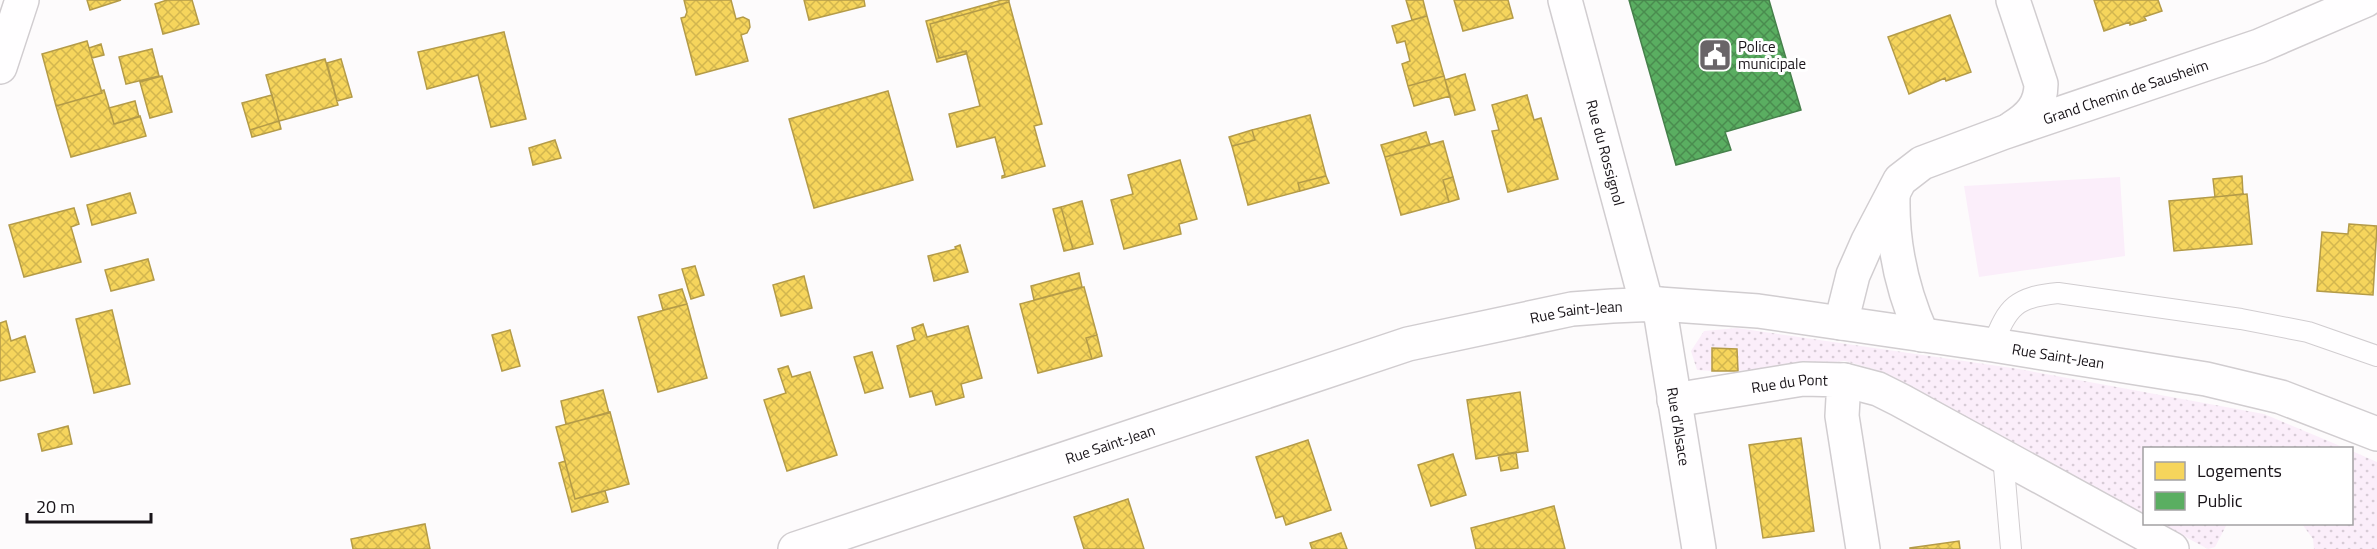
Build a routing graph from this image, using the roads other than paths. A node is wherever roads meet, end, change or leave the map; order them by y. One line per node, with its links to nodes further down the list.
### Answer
1 (22, 0): 5 (street)
2 (1565, 0): 8 (street, Rue du Rossignol)
3 (2013, 0): 6 (street)
4 (2366, 0): 6 (street, Grand Chemin de Sausheim)
5 (0, 67)
6 (2005, 132): 7 (street, Grand Chemin de Sausheim)
7 (1893, 192): 9 (street, Grand Chemin de Sausheim); 10 (street)
8 (1653, 304): 9 (street, Rue Saint-Jean); 14 (street, Rue d'Alsace); 17 (street, Rue Saint-Jean)
9 (1841, 323): 10 (street, Rue Saint-Jean)
10 (1922, 335): 11 (street, Rue Saint-Jean)
11 (1993, 345): 12 (lane); 15 (street, Rue Saint-Jean)
12 (2377, 356)
13 (1844, 380): 14 (street, Rue du Pont); 16 (street); 19 (street, Rue du Pont)
14 (1674, 400): 18 (street, Rue d'Alsace)
15 (2377, 434)
16 (2003, 456): 20 (lane); 21 (street)
17 (795, 549)
18 (1699, 549)
19 (1863, 549)
20 (2011, 549)
21 (2172, 549)

